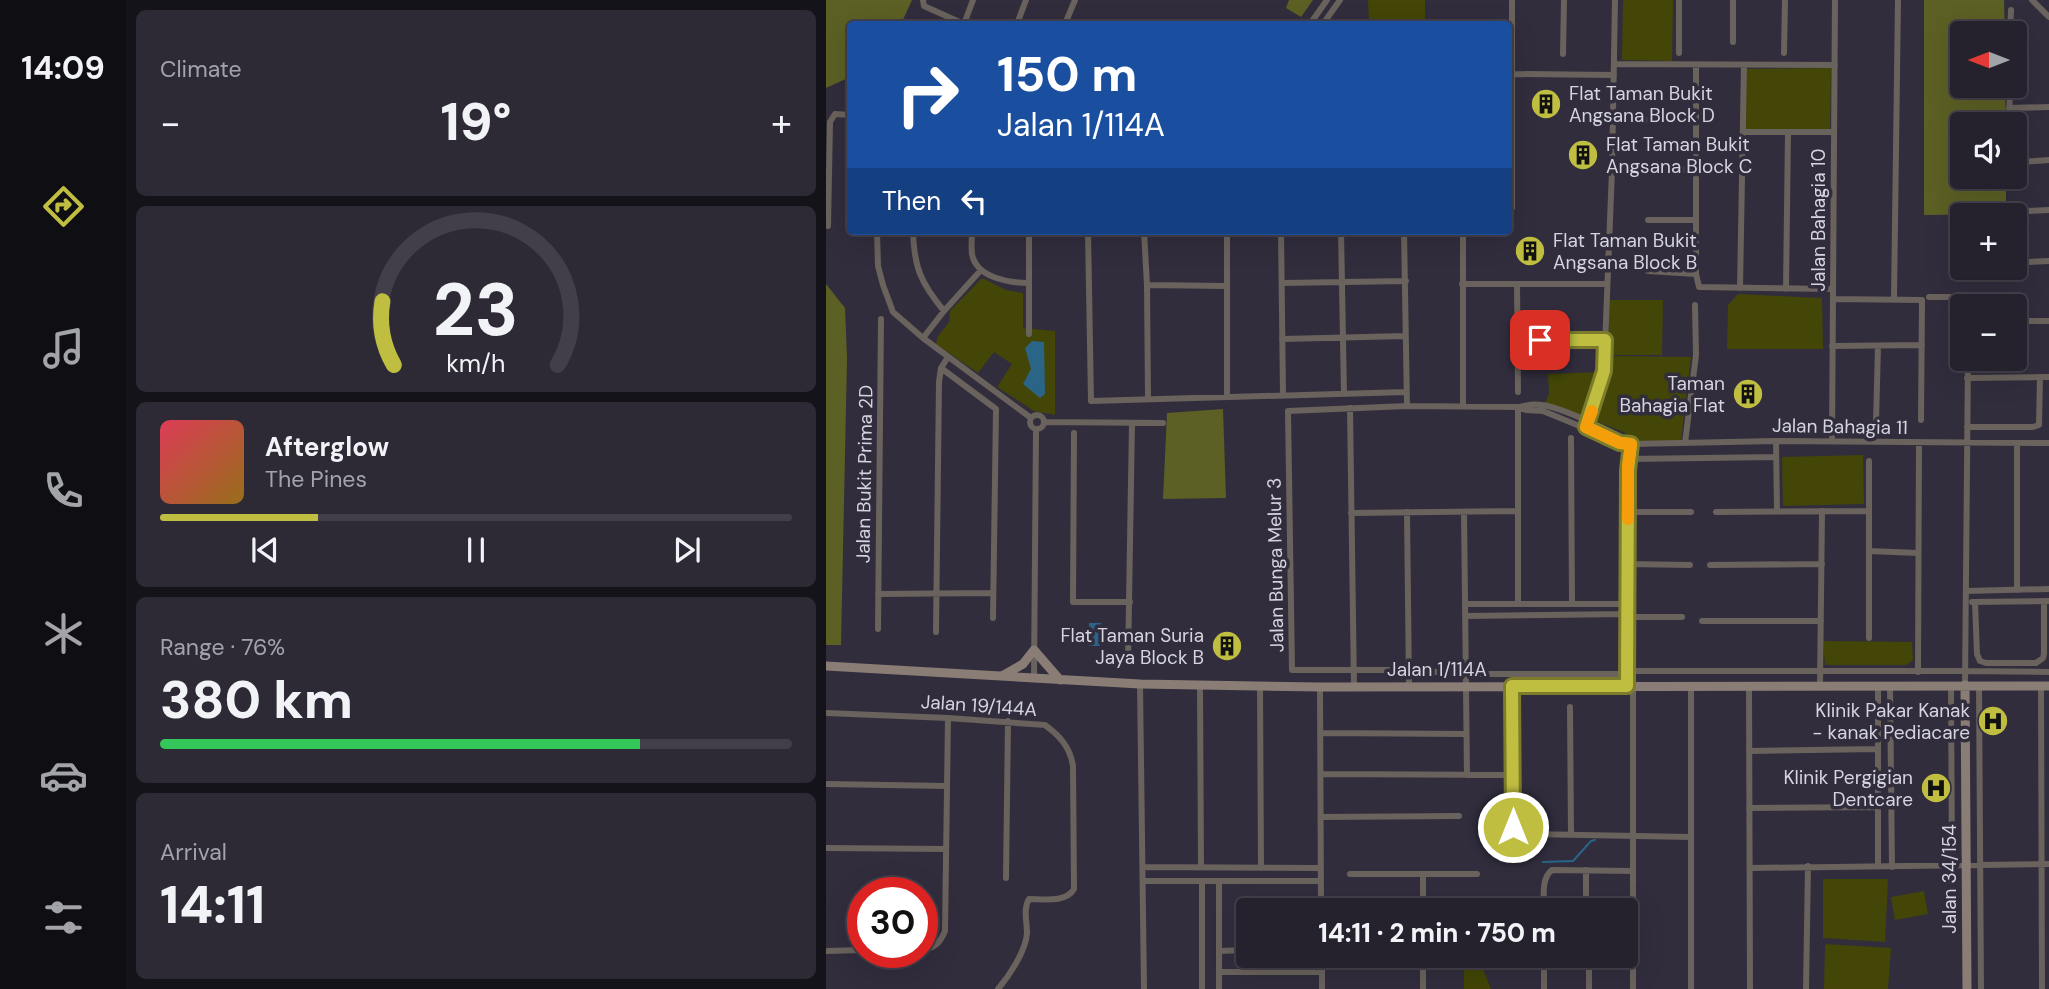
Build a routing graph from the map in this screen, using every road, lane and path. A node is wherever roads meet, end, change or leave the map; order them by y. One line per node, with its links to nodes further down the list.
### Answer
1 (973, 0): 19 (street)
2 (1026, 0): 20 (street)
3 (1075, 0): 21 (street)
4 (1327, 0): 22 (street)
5 (1340, 0): 23 (street)
6 (1512, 0): 33 (street)
7 (1563, 0): 28 (street)
8 (1615, 0): 29 (street)
9 (1679, 0): 26 (street)
10 (1733, 0): 25 (street)
11 (1785, 0): 27 (street)
12 (1835, 0): 32 (street, Jalan Bahagia 10)
13 (1898, 0): 85 (street)
14 (2032, 0): 17 (street)
15 (923, 3): 18 (street)
16 (2011, 10): 24 (street)
17 (2049, 17)
18 (958, 21)
19 (965, 21)
20 (1018, 21)
21 (1066, 21)
22 (1312, 21)
23 (1325, 21)
24 (2011, 21)
25 (1733, 42)
26 (1679, 53)
27 (1784, 53)
28 (1563, 54)
29 (1614, 64): 30 (street); 34 (street)
30 (1696, 65): 31 (street); 41 (street)
31 (1744, 65): 32 (street); 42 (street)
32 (1835, 65): 44 (street, Jalan Bahagia 10)
33 (1512, 74): 34 (street)
34 (1614, 75): 76 (street)
35 (2010, 98): 37 (street)
36 (2049, 107): 37 (street)
37 (2010, 108): 38 (street)
38 (2010, 112)
39 (847, 115): 53 (street)
40 (1648, 120): 41 (street)
41 (1696, 120): 48 (street)
42 (1744, 132): 43 (street); 79 (street)
43 (1787, 132): 44 (street); 80 (street)
44 (1834, 132): 81 (street, Jalan Bahagia 10)
45 (2049, 160): 46 (street)
46 (2027, 162)
47 (1648, 170): 48 (street)
48 (1696, 170): 52 (street)
49 (2049, 210): 50 (street)
50 (2028, 211)
51 (1648, 220): 52 (street)
52 (1696, 220): 69 (street)
53 (828, 226)
54 (877, 235): 93 (street)
55 (913, 235): 87 (street)
56 (972, 235): 67 (street)
57 (1029, 235): 72 (street)
58 (1088, 235): 112 (street)
59 (1144, 235): 77 (street)
60 (1227, 235): 78 (street)
61 (1282, 235): 73 (street)
62 (1341, 235): 70 (street)
63 (1404, 235): 71 (street)
64 (1463, 235): 74 (street)
65 (2049, 261): 66 (street)
66 (2028, 262)
67 (981, 270): 72 (street); 87 (street)
68 (1648, 271): 69 (street)
69 (1696, 274): 79 (street)
70 (1341, 281): 71 (street); 73 (street); 94 (street)
71 (1405, 281): 92 (street)
72 (1029, 283): 91 (street)
73 (1282, 283): 95 (street)
74 (1462, 284): 75 (street); 114 (street)
75 (1517, 284): 76 (street); 96 (street)
76 (1607, 284): 97 (street)
77 (1147, 285): 78 (street); 112 (street)
78 (1226, 286): 111 (street)
79 (1740, 288): 80 (street)
80 (1786, 289): 81 (street)
81 (1833, 289): 84 (street, Jalan Bahagia 10)
82 (1926, 298): 83 (street); 85 (street); 98 (street)
83 (1950, 298)
84 (1833, 299): 85 (street); 99 (street, Jalan Bahagia 10)
85 (1894, 299)
86 (1695, 305): 130 (street)
87 (944, 311): 93 (street)
88 (881, 319): 159 (street, Jalan Bukit Prima 2D)
89 (2027, 321): 90 (street)
90 (2049, 321)
91 (1029, 334)
92 (1405, 336): 94 (street); 107 (street)
93 (923, 338): 101 (street)
94 (1342, 338): 95 (street); 109 (street)
95 (1282, 339): 110 (street)
96 (1518, 340): 97 (street); 108 (street)
97 (1605, 340): 123 (street)
98 (1922, 345): 100 (street); 118 (street)
99 (1832, 346): 100 (street); 129 (street, Jalan Bahagia 10)
100 (1878, 346): 122 (street)
101 (948, 357): 102 (street); 117 (street)
102 (941, 368): 158 (street); 160 (street)
103 (1967, 371): 106 (street)
104 (2040, 377): 105 (street); 106 (street); 124 (street)
105 (2049, 377)
106 (1967, 378): 124 (street)
107 (1406, 392): 109 (street); 113 (street)
108 (1518, 392)
109 (1344, 394): 110 (street)
110 (1283, 395): 111 (street)
111 (1227, 396): 112 (street)
112 (1148, 398)
113 (1406, 406): 114 (street); 116 (street)
114 (1463, 406): 115 (street)
115 (1518, 407): 123 (street); 139 (street)
116 (1350, 408): 147 (street); 181 (street, Jalan Bunga Melur 3)
117 (1031, 418): 119 (street); 125 (street)
118 (1921, 420)
119 (1044, 422): 120 (street); 125 (street)
120 (1132, 423): 121 (street); 162 (street)
121 (1163, 423)
122 (1876, 423)
123 (1587, 424): 134 (street)
124 (1966, 427): 132 (street)
125 (1036, 430): 178 (street)
126 (1074, 433): 162 (street)
127 (1571, 438): 167 (street)
128 (1776, 440): 129 (street, Jalan Bahagia 11); 130 (street, Jalan Bahagia 11); 136 (street)
129 (1832, 441): 131 (street, Jalan Bahagia 11)
130 (1685, 443): 134 (street, Jalan Bahagia 11)
131 (1919, 443): 132 (street, Jalan Bahagia 11); 150 (street)
132 (1966, 443): 135 (street, Jalan Bahagia 11); 157 (street)
133 (2049, 443): 135 (street, Jalan Bahagia 11)
134 (1631, 444): 137 (street)
135 (2017, 444): 156 (street)
136 (1776, 457): 137 (street); 140 (street)
137 (1629, 459): 145 (street)
138 (1869, 461): 142 (street)
139 (1517, 511): 144 (street); 166 (street)
140 (1777, 511): 141 (street); 146 (street)
141 (1822, 511): 142 (street); 152 (street)
142 (1869, 511): 149 (street)
143 (1408, 512): 144 (street); 147 (street); 182 (street)
144 (1464, 512): 165 (street)
145 (1628, 512): 148 (street); 151 (street)
146 (1716, 512)
147 (1352, 513): 181 (street)
148 (1691, 513)
149 (1869, 551): 150 (street); 177 (street)
150 (1918, 553): 186 (street)
151 (1628, 564): 153 (street); 168 (street)
152 (1822, 564): 154 (street); 174 (street)
153 (1690, 565)
154 (1710, 565)
155 (2049, 589): 156 (street)
156 (2017, 590): 157 (street)
157 (1966, 591): 163 (street)
158 (993, 593): 160 (street); 172 (street)
159 (878, 594): 160 (street); 175 (street, Jalan Bukit Prima 2D)
160 (936, 594): 176 (street)
161 (2046, 601): 164 (street); 164 (street)
162 (1130, 602): 179 (street)
163 (1966, 602): 164 (street); 184 (street)
164 (1975, 602)
165 (1465, 604): 166 (street); 169 (street)
166 (1518, 604): 167 (street)
167 (1573, 604): 168 (street)
168 (1627, 604): 170 (street)
169 (1466, 616): 170 (street); 188 (street)
170 (1627, 616): 171 (street); 185 (street)
171 (1682, 617)
172 (993, 618)
173 (1702, 621): 174 (street)
174 (1821, 621): 183 (street)
175 (878, 629)
176 (936, 632)
177 (1869, 638)
178 (1034, 650): 189 (street); 190 (street); 191 (street)
179 (1128, 662)
180 (826, 666): 189 (street, Jalan 1/114A)
181 (1354, 670): 182 (street, Jalan Bunga Melur 3); 209 (street)
182 (1409, 670): 188 (street, Jalan Bunga Melur 3); 202 (street)
183 (1820, 671): 185 (street, Jalan Bunga Melur 3); 186 (street, Jalan Bunga Melur 3); 195 (street)
184 (1966, 671): 186 (street, Jalan Bunga Melur 3); 187 (street, Jalan Bunga Melur 3); 199 (street)
185 (1627, 672): 188 (street, Jalan Bunga Melur 3); 205 (street)
186 (1918, 672)
187 (2049, 673)
188 (1466, 674): 203 (street)
189 (1002, 676): 190 (street, Jalan 1/114A)
190 (1034, 678): 191 (street, Jalan 1/114A)
191 (1060, 680): 192 (street, Jalan 1/114A)
192 (1140, 684): 193 (street, Jalan 1/114A); 238 (street)
193 (1200, 685): 201 (street, Jalan 1/114A); 239 (street)
194 (1749, 685): 195 (street, Jalan 1/114A); 206 (street, Jalan 1/114A); 217 (street)
195 (1820, 685): 196 (street, Jalan 1/114A)
196 (1878, 685): 197 (street, Jalan 1/114A); 216 (street)
197 (1890, 685): 198 (street, Jalan 1/114A); 241 (street)
198 (1951, 685): 199 (street, Jalan 1/114A); 235 (street)
199 (1965, 685): 200 (street, Jalan 1/114A); 232 (street, Jalan 34/154)
200 (1979, 685): 207 (street, Jalan 1/114A); 233 (street, Jalan 34/154)
201 (1260, 686): 208 (street, Jalan 1/114A); 240 (street)
202 (1409, 686): 203 (street, Jalan 1/114A); 209 (street, Jalan 1/114A)
203 (1466, 686): 204 (street, Jalan 1/114A); 215 (street)
204 (1512, 686): 205 (street, Jalan 1/114A); 220 (street)
205 (1630, 686): 206 (street, Jalan 1/114A); 228 (street)
206 (1691, 686): 229 (street)
207 (2045, 686): 234 (street)
208 (1320, 687): 209 (street, Jalan 1/114A); 214 (street)
209 (1354, 687)
210 (1570, 706): 227 (street)
211 (826, 713): 212 (street, Jalan 19/144A)
212 (948, 718): 213 (street, Jalan 19/144A); 222 (street)
213 (1008, 721): 249 (street); 270 (street, Jalan 19/144A)
214 (1320, 733): 215 (street); 218 (street)
215 (1466, 734): 219 (street)
216 (1878, 749): 217 (street); 223 (street)
217 (1749, 751): 224 (street)
218 (1321, 774): 219 (street); 226 (street)
219 (1466, 775): 220 (street)
220 (1514, 775): 227 (street)
221 (826, 784): 222 (street)
222 (947, 786): 231 (street)
223 (1878, 807): 224 (street); 237 (street)
224 (1749, 808): 243 (street)
225 (1459, 816): 226 (street)
226 (1321, 817): 242 (street)
227 (1570, 835): 228 (street)
228 (1633, 835): 229 (street); 245 (street)
229 (1691, 837): 279 (street)
230 (826, 848): 231 (street)
231 (946, 849): 259 (street)
232 (1966, 864): 233 (street); 235 (street); 282 (street, Jalan 34/154)
233 (1980, 864): 234 (street); 283 (street, Jalan 34/154)
234 (2045, 864): 258 (street)
235 (1952, 865): 241 (street)
236 (1808, 866): 237 (street); 243 (street); 281 (street)
237 (1878, 866): 241 (street)
238 (1143, 867): 239 (street); 250 (street)
239 (1201, 867): 240 (street)
240 (1261, 867): 242 (street)
241 (1892, 867)
242 (1321, 868): 253 (street)
243 (1749, 868): 280 (street)
244 (1586, 870): 245 (street); 256 (street); 257 (street)
245 (1633, 871): 278 (street)
246 (1350, 874): 247 (street)
247 (1423, 874): 248 (street); 255 (street)
248 (1477, 874)
249 (1006, 878)
250 (1143, 881): 251 (street); 271 (street)
251 (1202, 881): 252 (street); 272 (street)
252 (1219, 881): 253 (street); 263 (street)
253 (1321, 881): 254 (street)
254 (1321, 898)
255 (1424, 898)
256 (1544, 898)
257 (1586, 898)
258 (2045, 923): 284 (street)
259 (938, 944)
260 (847, 950): 262 (street)
261 (1236, 950): 263 (street)
262 (826, 951)
263 (1219, 951): 268 (street)
264 (1322, 968): 269 (street)
265 (1423, 968): 275 (street)
266 (1544, 968): 276 (street)
267 (1589, 968): 277 (street)
268 (1219, 972): 269 (street); 273 (street)
269 (1322, 972): 274 (street)
270 (998, 989)
271 (1144, 989)
272 (1202, 989)
273 (1219, 989)
274 (1322, 989)
275 (1423, 989)
276 (1544, 989)
277 (1589, 989)
278 (1633, 989)
279 (1691, 989)
280 (1750, 989)
281 (1807, 989)
282 (1967, 989)
283 (1981, 989)
284 (2042, 989)

